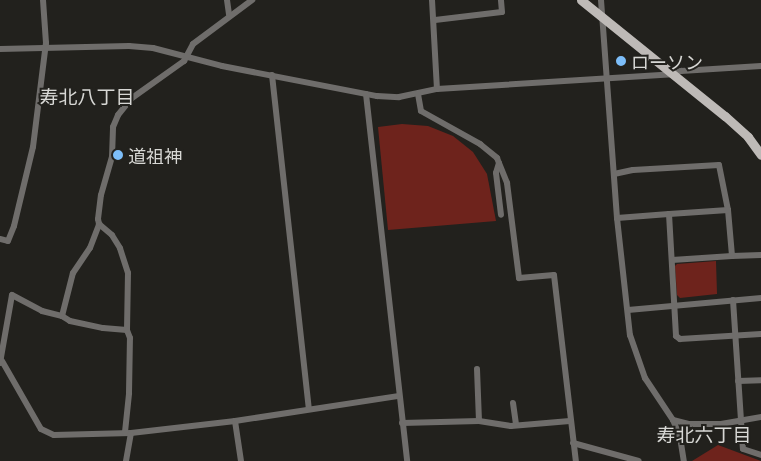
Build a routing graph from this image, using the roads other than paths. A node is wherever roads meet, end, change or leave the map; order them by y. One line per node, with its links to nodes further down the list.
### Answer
1 (43, 0): 11 (street)
2 (227, 0): 8 (street)
3 (252, 0): 8 (street)
4 (432, 0): 10 (street)
5 (501, 0): 10 (street)
6 (581, 0): 9 (main road)
7 (602, 0): 9 (street)
8 (229, 16): 13 (street)
9 (602, 18): 15 (main road); 17 (street)
10 (435, 20): 18 (street)
11 (45, 48): 12 (street); 13 (street); 29 (street)
12 (0, 49)
13 (186, 57): 16 (street); 28 (street)
14 (761, 66): 15 (street)
15 (673, 74): 17 (street); 21 (main road)
16 (272, 75): 19 (street); 47 (street)
17 (606, 77): 18 (street); 23 (street)
18 (438, 89): 20 (street)
19 (366, 94): 20 (street); 45 (street)
20 (418, 94): 22 (street)
21 (761, 155)
22 (499, 163): 26 (street); 52 (street)
23 (614, 174): 24 (street); 27 (street)
24 (728, 210): 25 (street); 31 (street)
25 (669, 214): 27 (street); 32 (street)
26 (501, 215)
27 (617, 218): 36 (street)
28 (99, 224): 37 (street); 38 (street)
29 (0, 239)
30 (761, 255): 31 (street)
31 (732, 256): 32 (street)
32 (672, 260): 35 (street)
33 (761, 298): 34 (street)
34 (733, 300): 35 (street); 40 (street)
35 (675, 306): 36 (street); 40 (street)
36 (628, 310): 49 (street)
37 (62, 316): 38 (street); 41 (street)
38 (127, 330): 56 (street)
39 (761, 334): 40 (street)
40 (735, 336): 44 (street)
41 (1, 362): 56 (street)
42 (477, 368): 51 (street)
43 (761, 380): 44 (street)
44 (738, 381): 53 (street)
45 (399, 396): 47 (street); 54 (street)
46 (513, 403): 55 (street)
47 (309, 408): 50 (street)
48 (761, 417): 53 (street)
49 (673, 420): 53 (street); 64 (street)
50 (235, 421): 56 (street); 60 (street)
51 (479, 421): 54 (street); 55 (street)
52 (570, 421): 55 (street); 57 (street)
53 (741, 421): 58 (street)
54 (402, 423): 61 (street)
55 (516, 425)
56 (128, 432): 59 (street)
57 (573, 443): 62 (street); 63 (street)
58 (761, 455)
59 (126, 461)
60 (241, 461)
61 (407, 461)
62 (576, 461)
63 (639, 461)
64 (684, 461)

